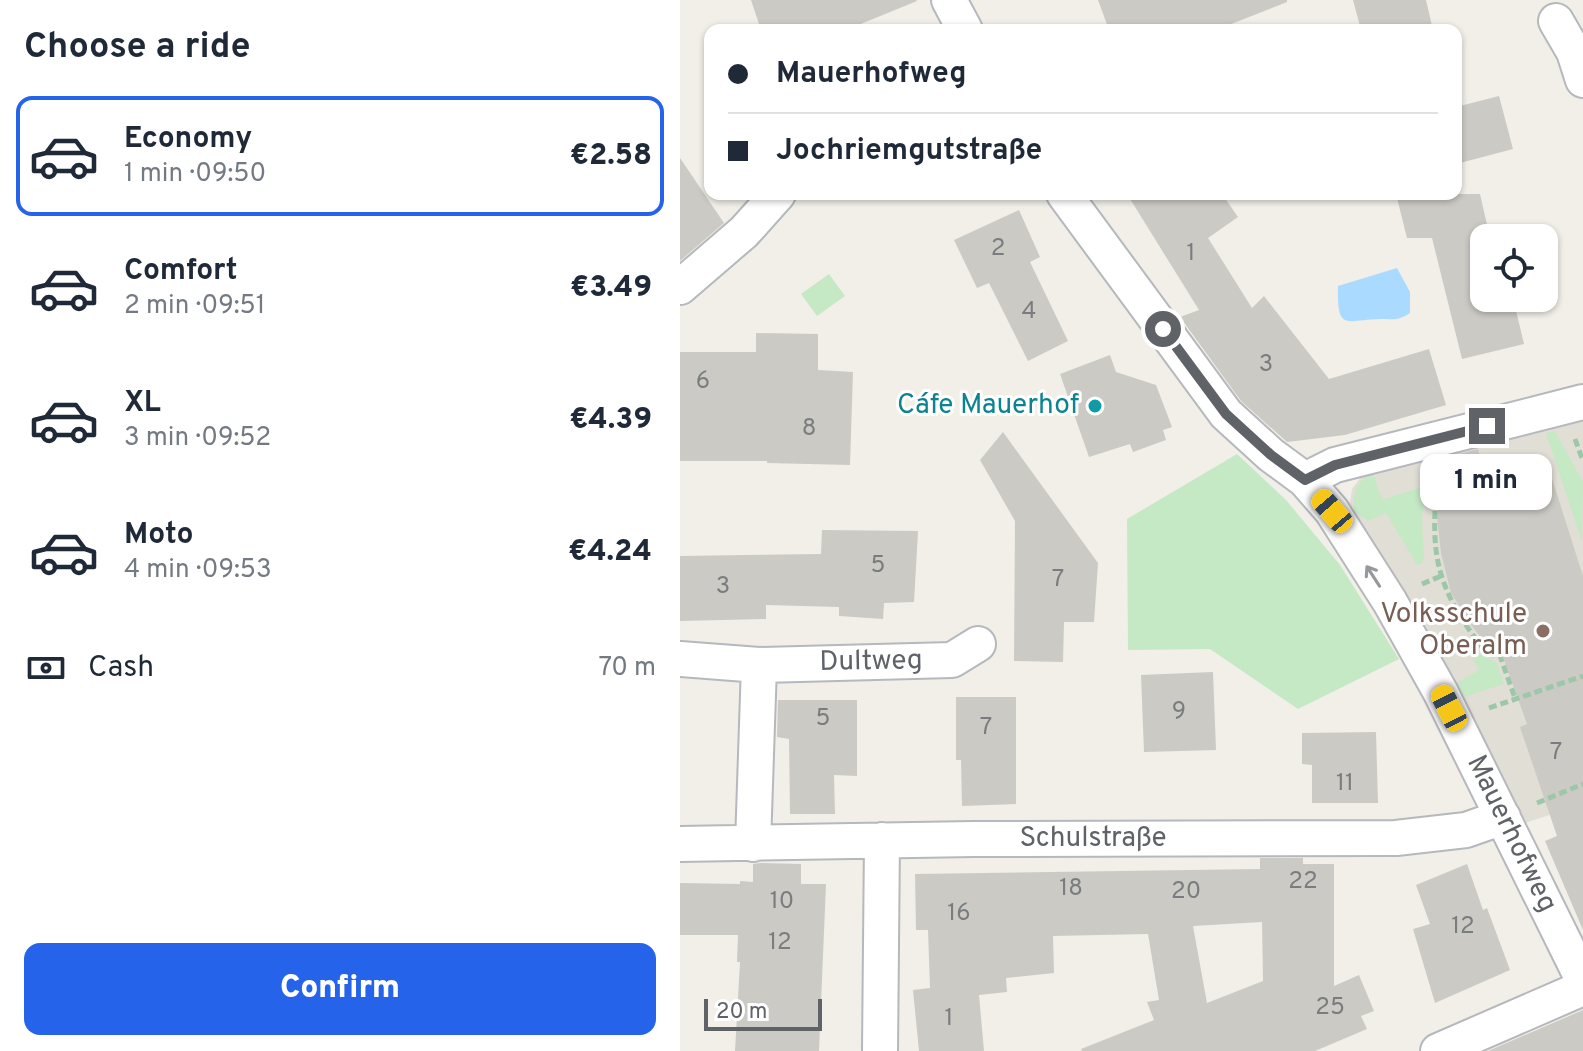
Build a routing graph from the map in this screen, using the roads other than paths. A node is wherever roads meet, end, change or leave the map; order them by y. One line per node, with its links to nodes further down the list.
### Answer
1 (949, 0): 3 (street)
2 (1556, 21): 4 (street)
3 (962, 24)
4 (1583, 80)
5 (773, 200): 7 (street)
6 (1068, 200): 9 (street, Mauerhofweg)
7 (680, 287)
8 (1583, 402): 9 (street)
9 (1305, 480): 13 (street, Mauerhofweg, one-way to 9)
10 (978, 644): 12 (street, Dultweg)
11 (680, 659): 12 (street, Dultweg)
12 (759, 665): 16 (street)
13 (1503, 817): 14 (street, Schulstraße); 17 (street, Mauerhofweg)
14 (882, 840): 16 (street, Schulstraße); 19 (street)
15 (680, 844): 16 (street, Schulstraße)
16 (753, 844)
17 (1583, 980)
18 (1583, 988): 20 (street)
19 (880, 1051)
20 (1438, 1051)

